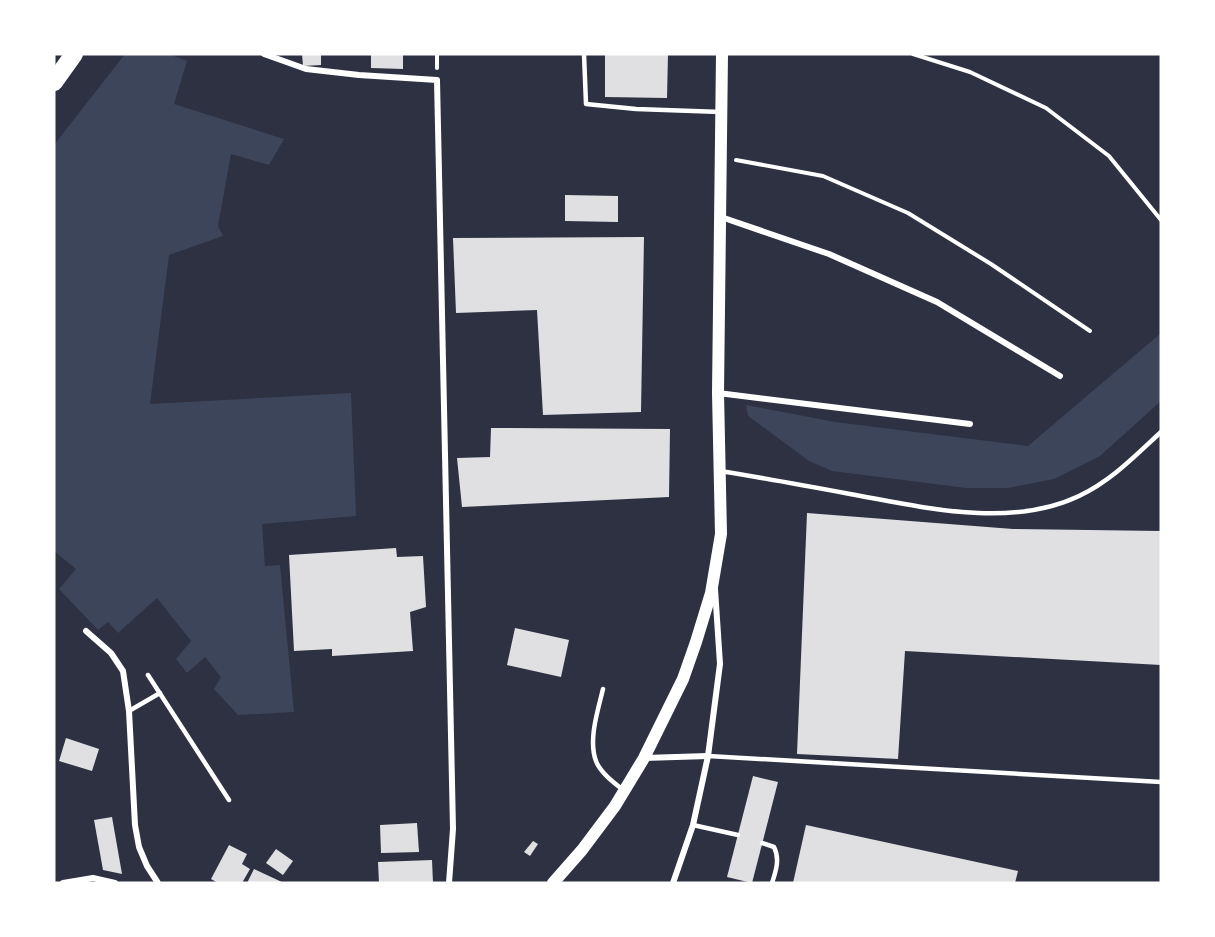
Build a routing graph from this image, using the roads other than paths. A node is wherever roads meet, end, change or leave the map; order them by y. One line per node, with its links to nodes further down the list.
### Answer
1 (74, 54): 5 (highway)
2 (264, 54): 30 (street)
3 (584, 54): 6 (lane)
4 (722, 54): 6 (main road)
5 (54, 82)
6 (721, 112): 7 (main road)
7 (721, 217): 8 (street); 9 (main road)
8 (1060, 376)
9 (718, 393): 10 (street); 12 (main road)
10 (970, 424)
11 (1161, 432): 12 (lane)
12 (720, 471): 13 (main road)
13 (714, 571): 19 (street); 20 (main road)
14 (86, 631): 18 (street)
15 (148, 675): 17 (lane)
16 (603, 689): 22 (lane)
17 (160, 693): 18 (lane); 23 (lane)
18 (129, 711): 29 (street)
19 (708, 756): 20 (street); 21 (lane); 24 (street)
20 (644, 758): 22 (main road)
21 (1161, 782)
22 (624, 791): 31 (main road)
23 (229, 800)
24 (693, 825): 25 (lane); 32 (street)
25 (738, 835)
26 (762, 843): 33 (lane)
27 (63, 883): 28 (street)
28 (115, 883)
29 (158, 883)
30 (449, 883)
31 (554, 883)
32 (673, 883)
33 (772, 883)

